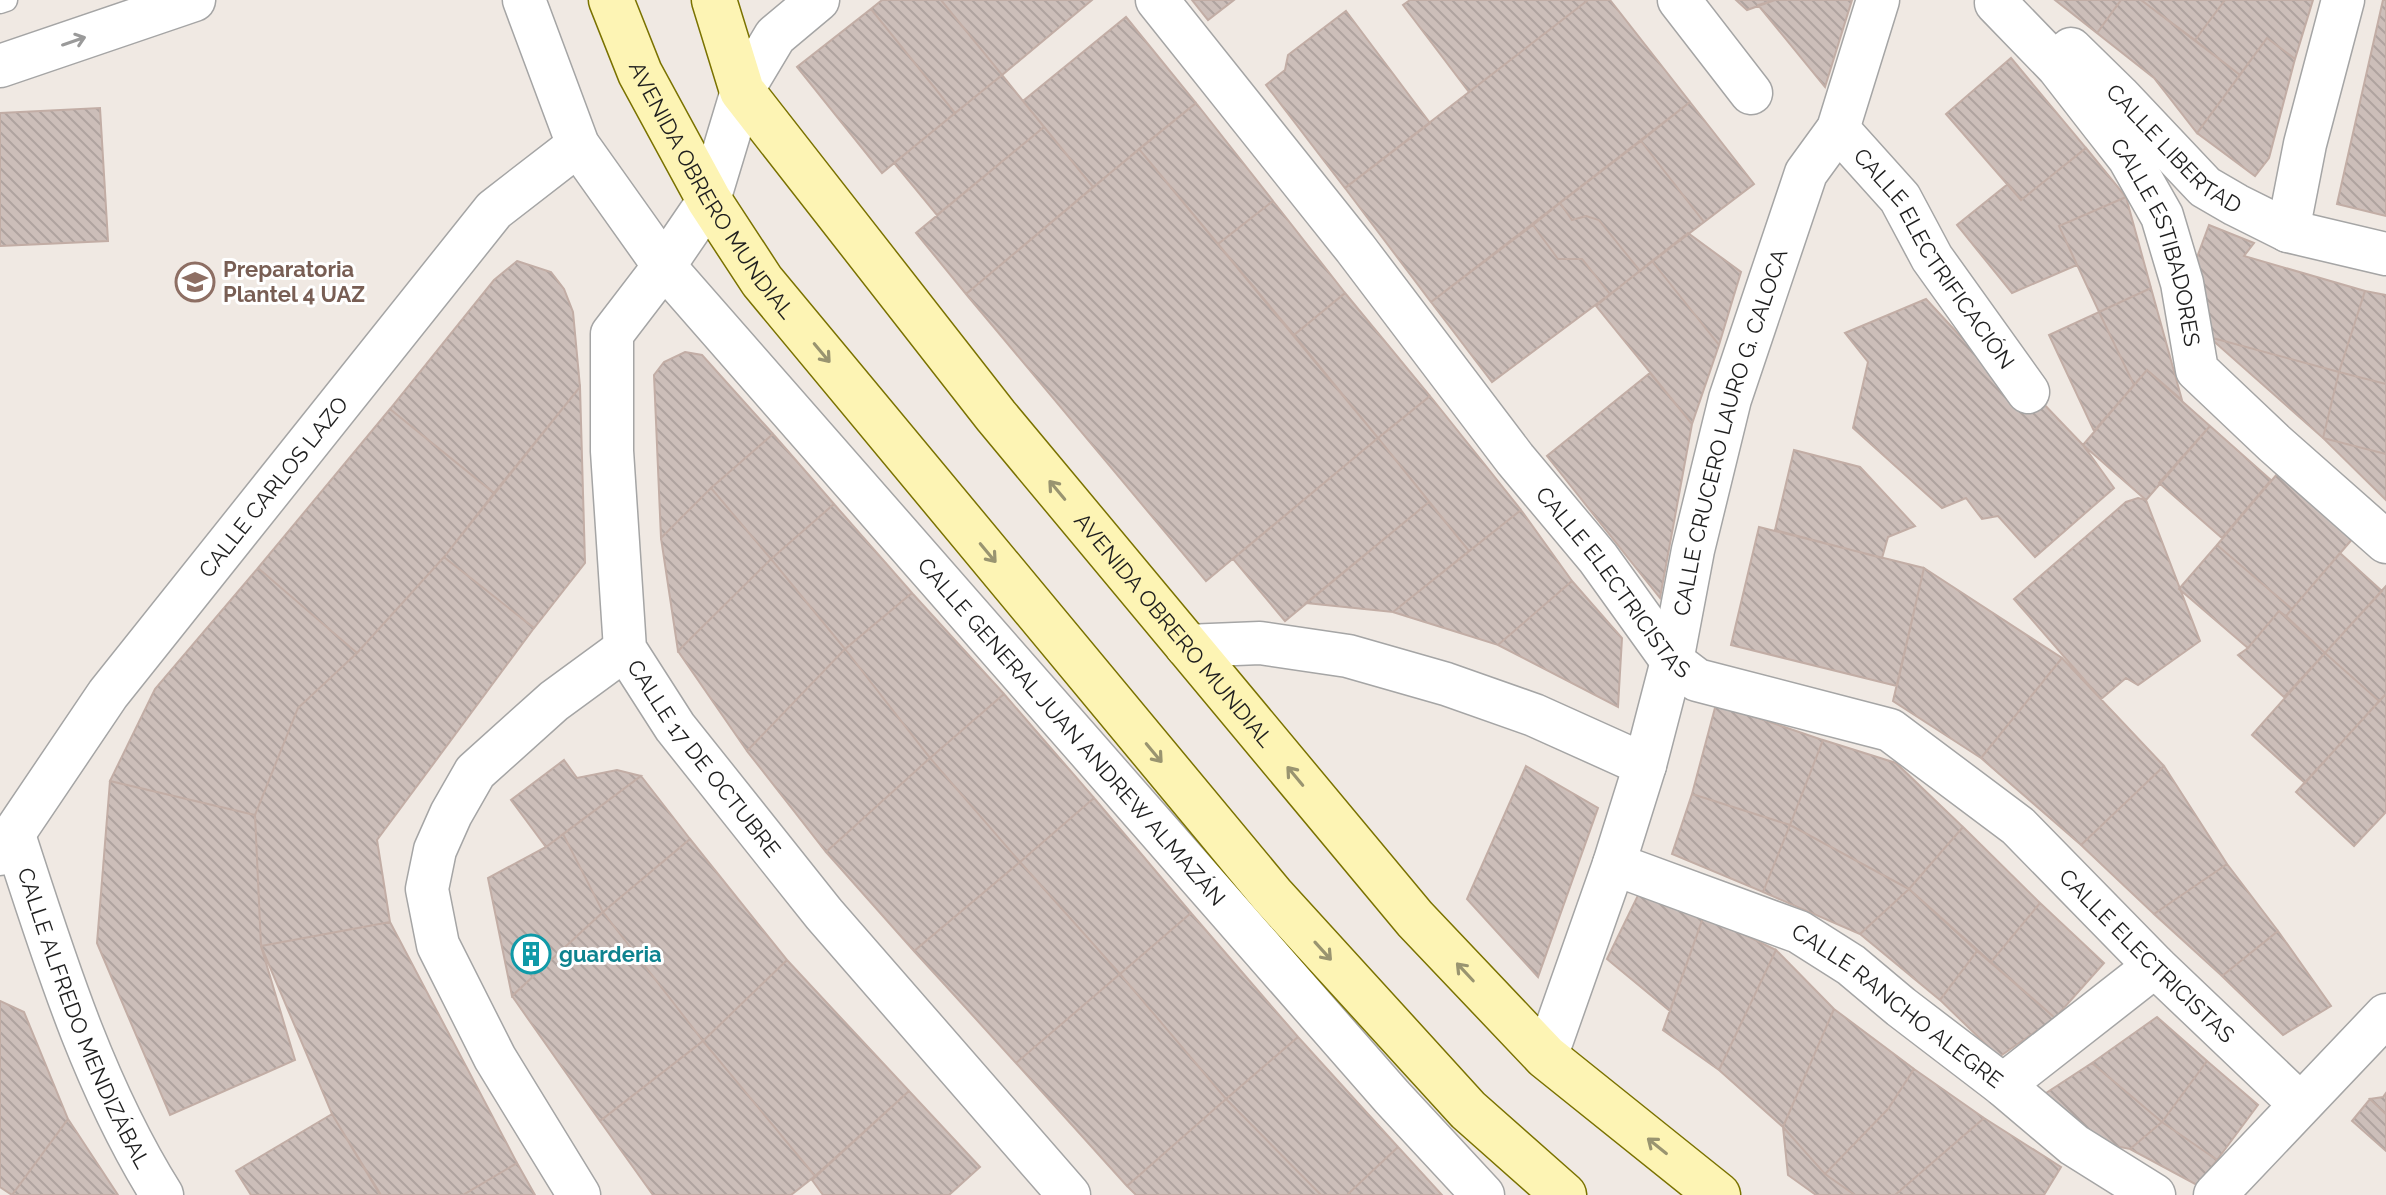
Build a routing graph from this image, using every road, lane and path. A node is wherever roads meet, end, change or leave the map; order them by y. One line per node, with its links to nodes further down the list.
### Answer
1 (6, 0): 11 (lane)
2 (194, 0): 13 (street, one-way to 2)
3 (524, 0): 17 (street, CALLE GENERAL JUAN ANDREW ALMAZÁN)
4 (611, 0): 18 (main road, AVENIDA OBRERO MUNDIAL)
5 (714, 0): 14 (main road, AVENIDA OBRERO MUNDIAL)
6 (818, 0): 14 (street, CALLE 17 DE OCTUBRE)
7 (1157, 0): 26 (street, CALLE ELECTRICISTAS)
8 (1679, 0): 15 (street)
9 (1878, 0): 16 (street, CALLE CRUCERO LAURO G. CALOCA)
10 (2343, 0): 19 (street)
11 (0, 2)
12 (1990, 2): 19 (street, CALLE LIBERTAD); 23 (street, CALLE ESTIBADORES)
13 (0, 66)
14 (742, 91): 18 (street, CALLE 17 DE OCTUBRE); 24 (main road, AVENIDA OBRERO MUNDIAL, one-way to 14)
15 (1751, 93)
16 (1838, 129): 22 (street, CALLE ELECTRIFICACIÓN); 26 (street, CALLE CRUCERO LAURO G. CALOCA)
17 (578, 145): 21 (street, CALLE GENERAL JUAN ANDREW ALMAZÁN); 28 (street, CALLE CARLOS LAZO)
18 (709, 200): 21 (street, CALLE 17 DE OCTUBRE); 39 (main road, AVENIDA OBRERO MUNDIAL, one-way to 39)
19 (2288, 231): 20 (street, CALLE LIBERTAD)
20 (2386, 254)
21 (664, 266): 25 (street, CALLE 17 DE OCTUBRE); 38 (street, CALLE GENERAL JUAN ANDREW ALMAZÁN)
22 (2028, 392)
23 (2386, 542)
24 (1186, 646): 27 (street); 32 (main road, AVENIDA OBRERO MUNDIAL, one-way to 24)
25 (625, 649): 36 (street); 37 (street, CALLE 17 DE OCTUBRE)
26 (1672, 661): 27 (street, CALLE CRUCERO LAURO G. CALOCA); 30 (street, CALLE ELECTRICISTAS)
27 (1645, 765): 29 (street, CALLE CRUCERO LAURO G. CALOCA)
28 (7, 844): 35 (street, CALLE ALFREDO MENDIZÁBAL)
29 (1614, 864): 32 (street, CALLE CRUCERO LAURO G. CALOCA); 33 (street, CALLE RANCHO ALEGRE)
30 (2155, 966): 33 (street); 34 (street, CALLE ELECTRICISTAS)
31 (2386, 1015): 34 (street)
32 (1546, 1057): 40 (main road, AVENIDA OBRERO MUNDIAL, one-way to 32)
33 (2003, 1085): 41 (street, CALLE RANCHO ALEGRE)
34 (2300, 1104): 42 (street)
35 (162, 1195)
36 (579, 1195)
37 (1069, 1195)
38 (1483, 1195)
39 (1564, 1195)
40 (1718, 1195)
41 (2154, 1195)
42 (2215, 1195)

